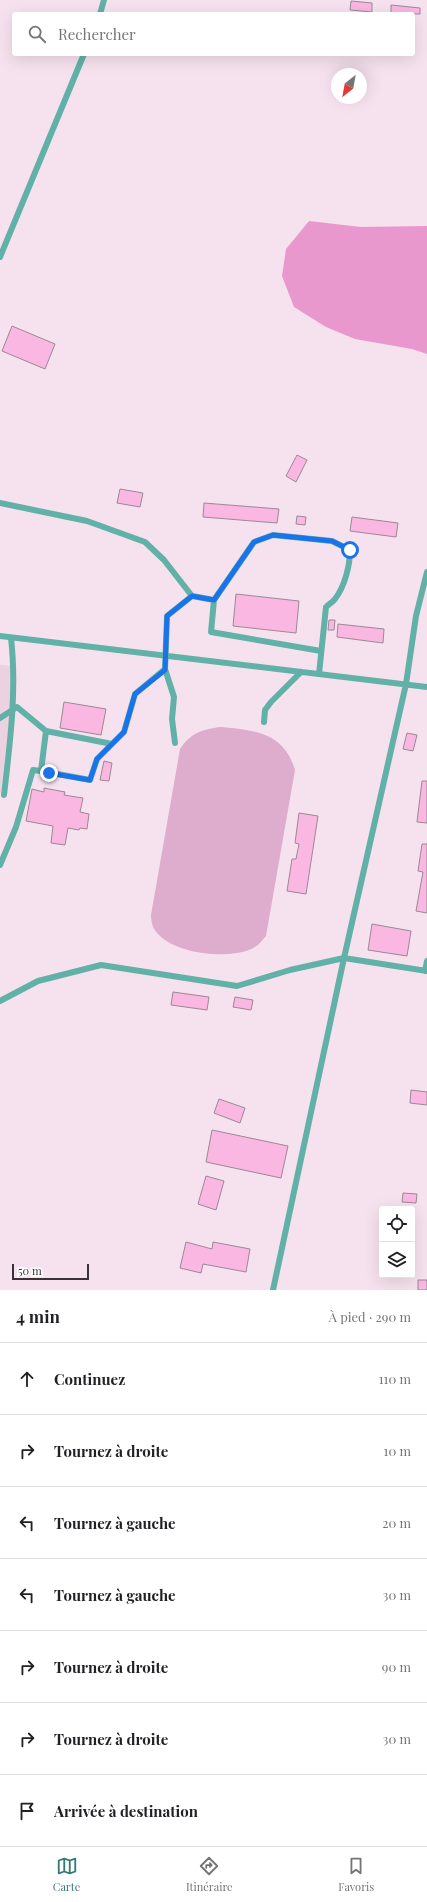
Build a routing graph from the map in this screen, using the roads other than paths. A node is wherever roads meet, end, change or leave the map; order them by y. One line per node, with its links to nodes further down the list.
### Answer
1 (104, 0): 2 (lane)
2 (101, 12)
3 (83, 56): 4 (lane)
4 (0, 257)
5 (0, 503): 7 (lane)
6 (427, 572): 16 (lane)
7 (192, 596): 8 (lane); 12 (lane)
8 (214, 600): 11 (lane); 11 (lane)
9 (0, 636): 10 (lane)
10 (11, 638): 12 (lane); 18 (lane)
11 (322, 651): 15 (lane)
12 (165, 656): 13 (lane); 14 (lane)
13 (165, 670): 22 (lane); 23 (lane)
14 (301, 672): 15 (lane); 20 (lane)
15 (319, 674): 16 (lane)
16 (406, 684): 17 (lane); 27 (lane)
17 (427, 687)
18 (12, 710): 19 (lane); 21 (lane); 25 (lane)
19 (0, 718)
20 (264, 722)
21 (46, 731): 23 (lane); 24 (lane)
22 (175, 743)
23 (112, 744): 24 (lane)
24 (41, 771): 26 (lane)
25 (4, 795)
26 (0, 865)
27 (344, 958): 29 (lane); 30 (lane); 31 (lane)
28 (427, 961): 29 (lane)
29 (426, 971)
30 (0, 1001)
31 (273, 1290)

